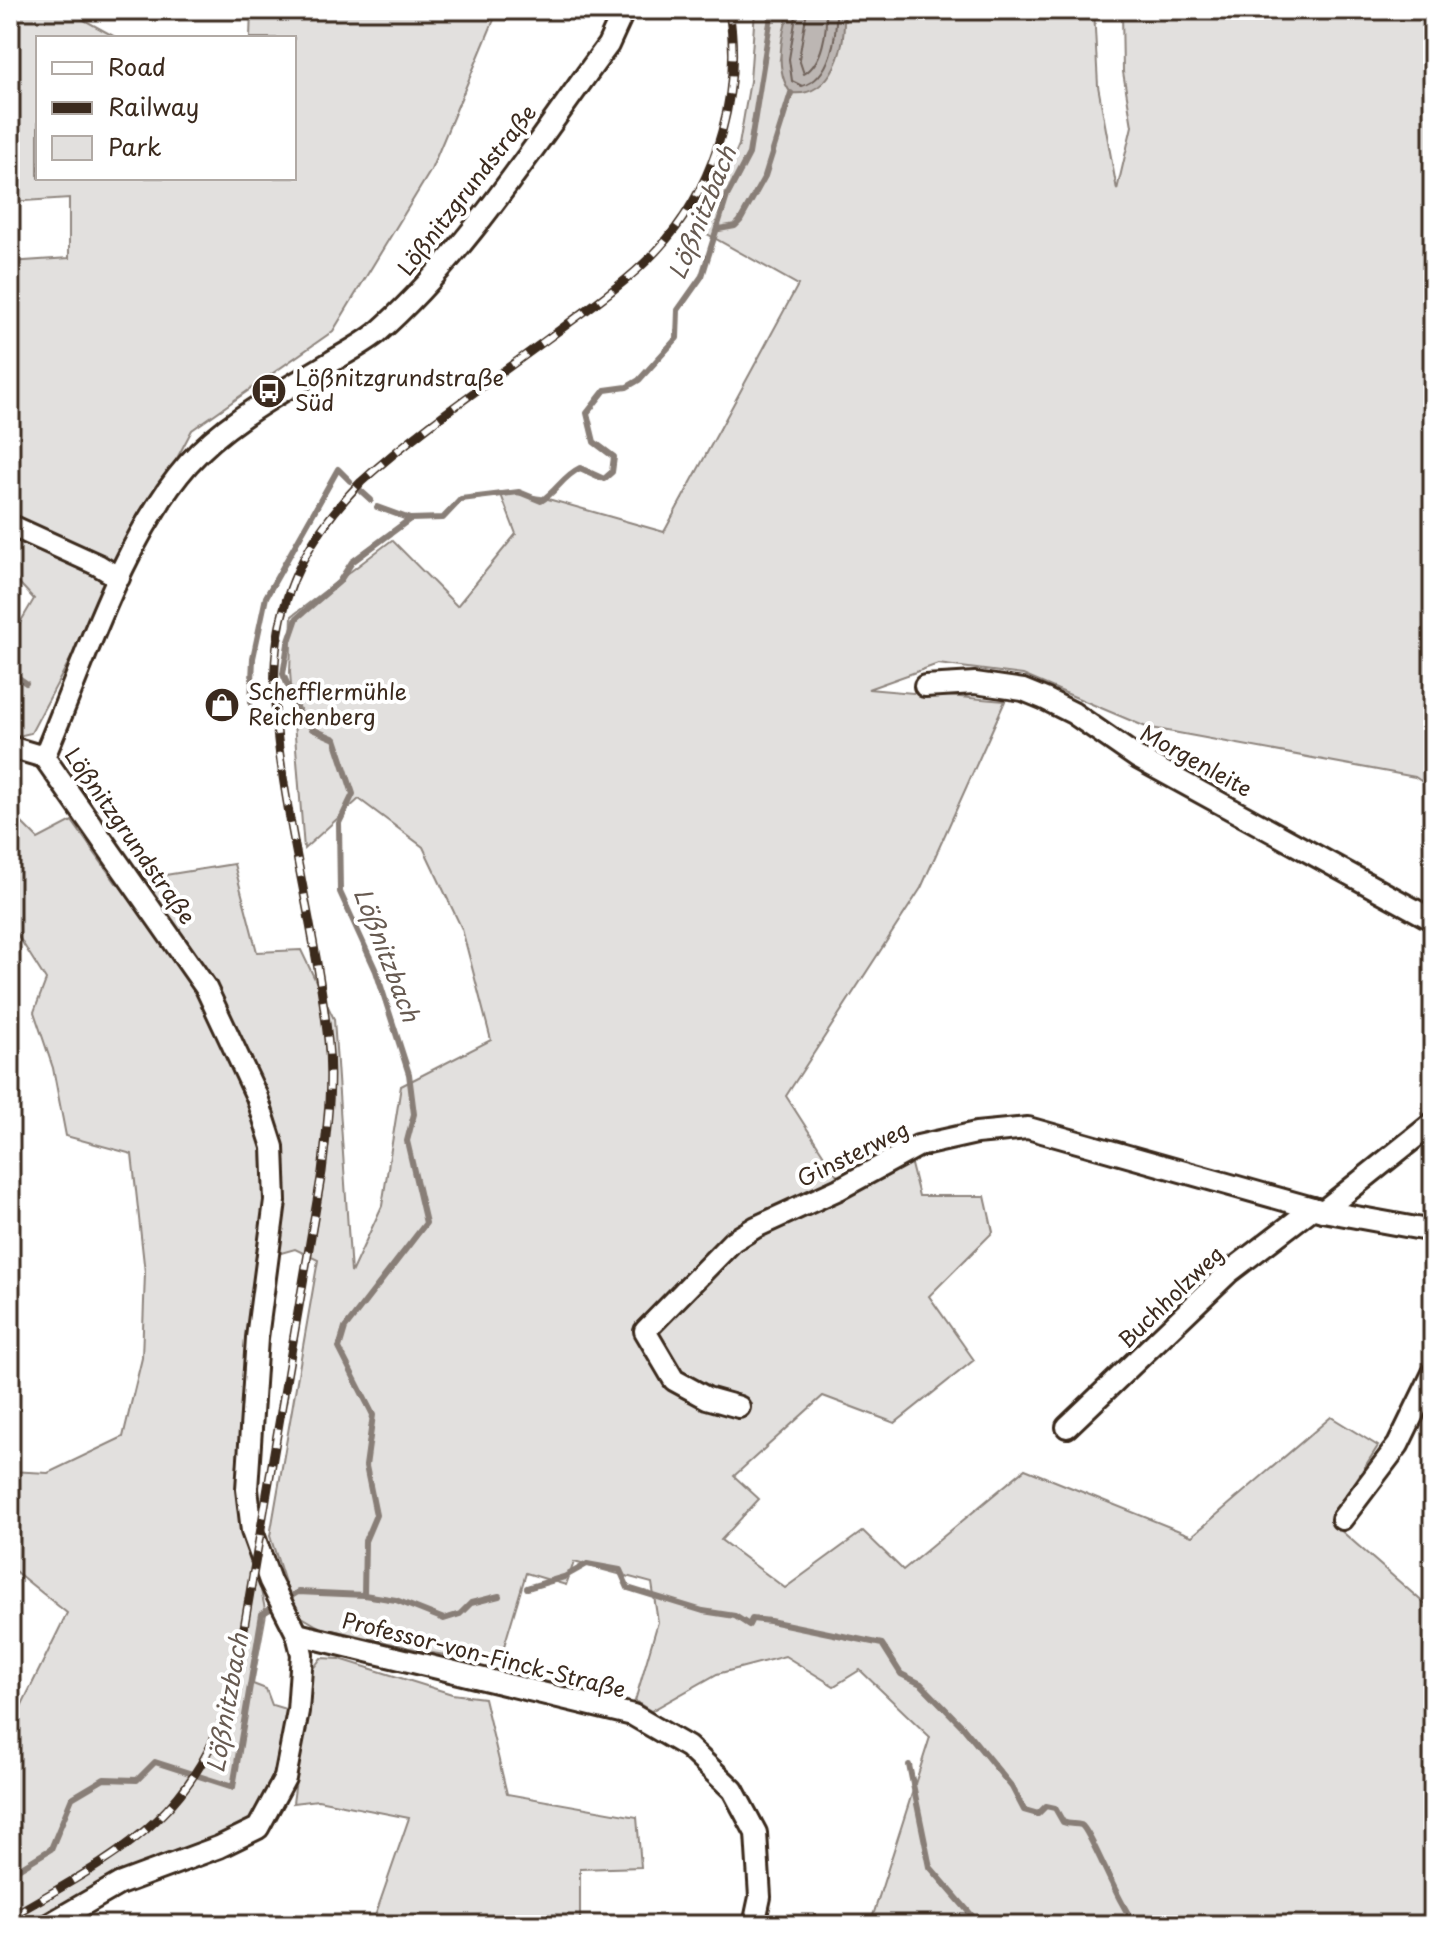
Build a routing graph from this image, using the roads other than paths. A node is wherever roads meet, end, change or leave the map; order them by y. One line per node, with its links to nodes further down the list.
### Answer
1 (624, 10): 3 (street, Lößnitzgrundstraße)
2 (10, 525): 3 (street)
3 (119, 578): 6 (street, Lößnitzgrundstraße)
4 (925, 686): 7 (street, Morgenleite)
5 (10, 747): 6 (street)
6 (44, 757): 15 (street, Lößnitzgrundstraße)
7 (1433, 920)
8 (1433, 1123): 9 (street, Buchholzweg)
9 (1318, 1210): 10 (street, Ginsterweg); 12 (street, Ginsterweg); 13 (street, Buchholzweg)
10 (1433, 1231)
11 (1433, 1373): 14 (street)
12 (739, 1407)
13 (1067, 1427)
14 (1342, 1519)
15 (297, 1634): 16 (street); 17 (street, Professor-von-Finck-Straße)
16 (48, 1925)
17 (754, 1925)

